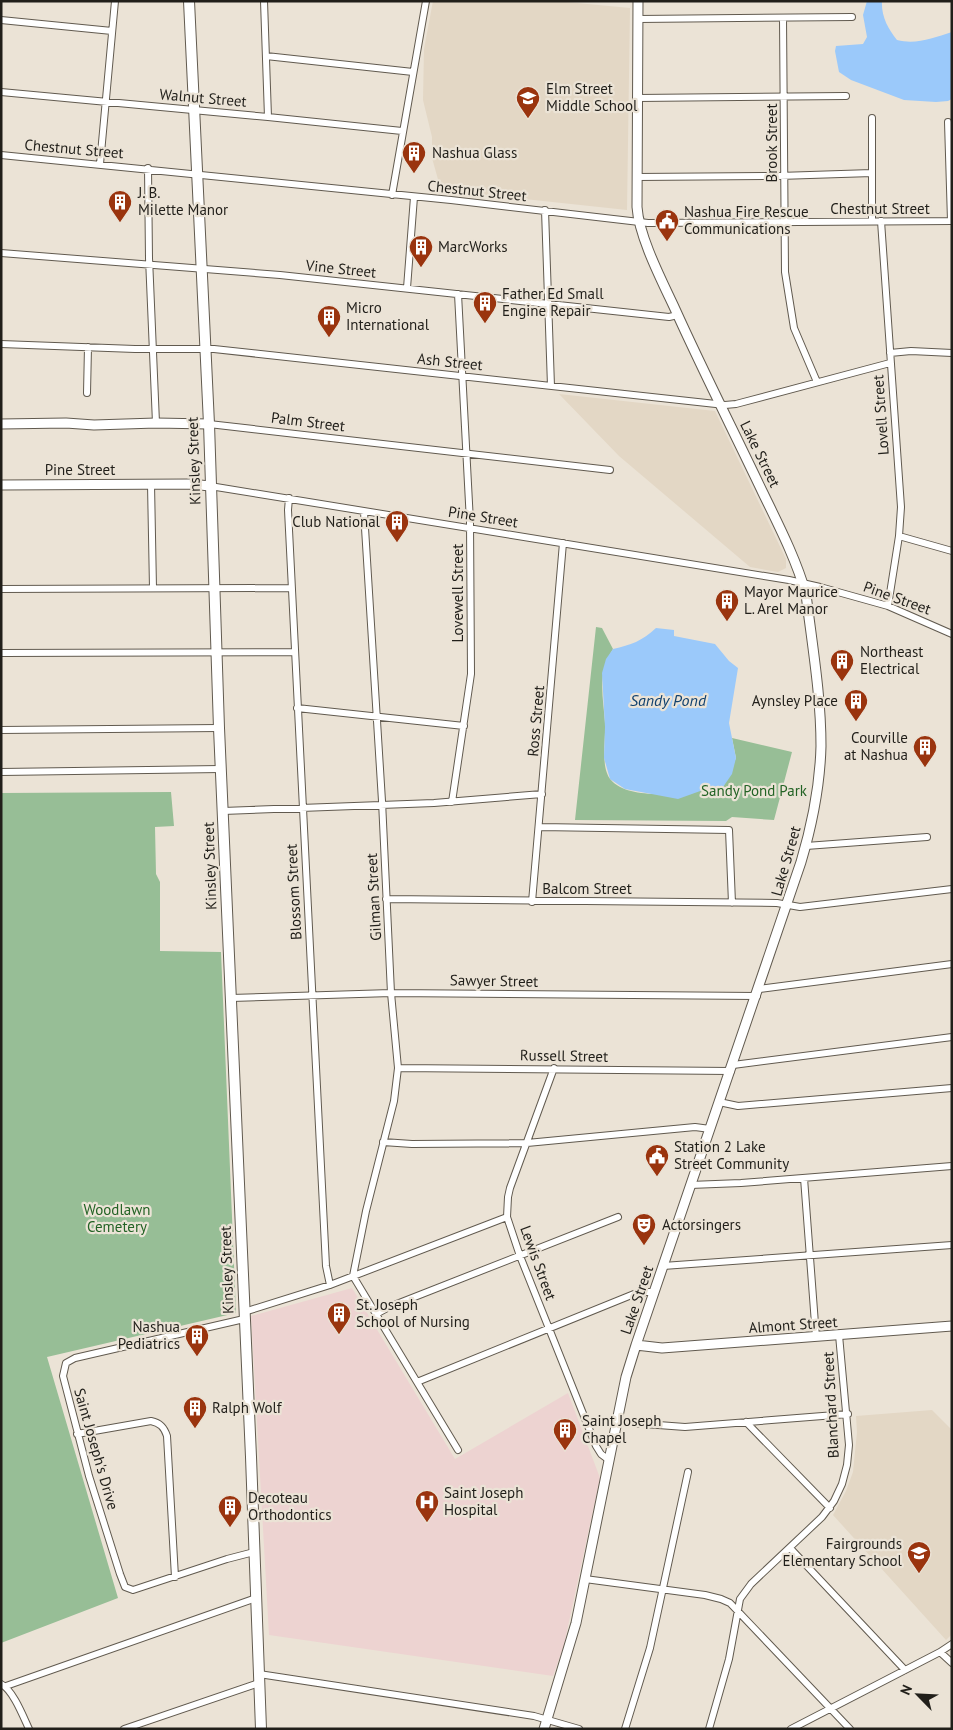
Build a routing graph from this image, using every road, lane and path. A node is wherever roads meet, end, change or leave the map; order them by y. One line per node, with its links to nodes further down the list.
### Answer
1 (115, 1): 10 (street)
2 (189, 1): 18 (main road, Kinsley Street)
3 (264, 1): 11 (street)
4 (426, 1): 12 (street)
5 (638, 1): 8 (street, Lake Street)
6 (852, 17): 7 (street)
7 (783, 18): 8 (street); 15 (street, Brook Street)
8 (638, 19): 16 (street, Lake Street)
9 (1, 20): 10 (street)
10 (112, 31): 17 (street)
11 (266, 56): 12 (street); 19 (street)
12 (413, 72): 22 (street)
13 (1, 92): 17 (street, Walnut Street)
14 (846, 96): 15 (street)
15 (785, 97): 16 (street); 28 (street, Brook Street)
16 (637, 98): 29 (street, Lake Street)
17 (106, 101): 18 (street, Walnut Street); 24 (street)
18 (194, 110): 19 (street, Walnut Street); 27 (main road, Kinsley Street)
19 (268, 117): 22 (street, Walnut Street)
20 (872, 118): 26 (street)
21 (948, 122): 35 (street)
22 (402, 131): 30 (street)
23 (1, 155): 24 (street, Chestnut Street)
24 (100, 164): 25 (street, Chestnut Street)
25 (148, 168): 27 (street, Chestnut Street); 39 (street)
26 (872, 173): 28 (street); 33 (street)
27 (197, 174): 30 (street, Chestnut Street); 40 (main road, Kinsley Street)
28 (784, 176): 29 (street); 37 (street, Brook Street)
29 (637, 177): 36 (street, Lake Street)
30 (392, 195): 31 (street, Chestnut Street)
31 (414, 197): 32 (street, Chestnut Street); 41 (street)
32 (545, 210): 36 (street, Chestnut Street); 43 (street)
33 (872, 221): 34 (street, Chestnut Street); 37 (street, Chestnut Street)
34 (881, 221): 35 (street, Chestnut Street); 49 (street, Lovell Street)
35 (951, 221)
36 (639, 222): 37 (street, Chestnut Street); 44 (street, Lake Street)
37 (785, 222): 53 (street, Brook Street)
38 (1, 253): 39 (street, Vine Street)
39 (149, 264): 40 (street, Vine Street); 48 (street)
40 (201, 269): 41 (street, Vine Street); 47 (main road, Kinsley Street)
41 (407, 288): 42 (street, Vine Street)
42 (458, 294): 43 (street, Vine Street); 52 (street, Lovewell Street)
43 (549, 304): 44 (street, Vine Street); 54 (street)
44 (678, 315): 56 (street, Lake Street)
45 (1, 344): 46 (street, Ash Street)
46 (88, 347): 48 (street, Ash Street); 55 (street)
47 (204, 348): 48 (street, Ash Street); 52 (street, Ash Street); 59 (main road, Kinsley Street)
48 (154, 349): 57 (street)
49 (890, 353): 50 (street); 51 (street, Lovell Street)
50 (952, 353)
51 (890, 363): 53 (street, Ash Street); 68 (street, Lovell Street)
52 (463, 376): 54 (street, Ash Street); 60 (street, Lovewell Street)
53 (817, 382): 56 (street, Ash Street)
54 (551, 386): 56 (street, Ash Street)
55 (86, 393)
56 (720, 404): 71 (street, Lake Street)
57 (156, 423): 58 (street, Palm Street); 59 (street, Palm Street)
58 (1, 424)
59 (209, 424): 60 (street, Palm Street); 64 (main road, Kinsley Street)
60 (467, 454): 61 (street, Palm Street); 67 (street, Lovewell Street)
61 (610, 470)
62 (151, 484): 63 (street, Pine Street); 64 (street, Pine Street); 73 (street)
63 (1, 485)
64 (210, 486): 65 (street, Pine Street); 72 (main road, Kinsley Street)
65 (289, 498): 66 (street, Pine Street); 74 (street, Blossom Street)
66 (364, 512): 67 (street, Pine Street); 82 (street, Gilman Street)
67 (470, 529): 69 (street, Pine Street); 83 (street, Lovewell Street)
68 (899, 536): 70 (street); 76 (street, Lovell Street)
69 (564, 543): 71 (street, Pine Street); 88 (street, Ross Street)
70 (952, 551)
71 (803, 584): 76 (street, Pine Street); 95 (street, Lake Street)
72 (214, 587): 73 (street); 74 (street); 78 (main road, Kinsley Street)
73 (153, 588): 75 (street)
74 (292, 588): 79 (street, Blossom Street)
75 (1, 589)
76 (888, 606): 77 (street, Pine Street)
77 (952, 634)
78 (217, 652): 79 (street); 80 (street); 84 (main road, Kinsley Street)
79 (295, 652): 81 (street, Blossom Street)
80 (1, 653)
81 (297, 708): 82 (street); 91 (street, Blossom Street)
82 (376, 716): 83 (street); 90 (street, Gilman Street)
83 (464, 726): 89 (street, Lovewell Street)
84 (219, 728): 85 (street); 86 (main road, Kinsley Street)
85 (1, 730)
86 (221, 768): 87 (street); 92 (main road, Kinsley Street)
87 (1, 772)
88 (542, 794): 89 (street); 93 (street, Ross Street)
89 (452, 802): 90 (street)
90 (382, 805): 91 (street); 97 (street, Gilman Street)
91 (302, 809): 92 (street); 104 (street, Blossom Street)
92 (223, 811): 105 (main road, Kinsley Street)
93 (540, 827): 98 (street, Ross Street); 99 (street)
94 (928, 837): 95 (street)
95 (806, 846): 100 (street, Lake Street)
96 (952, 888): 100 (street, Balcom Street)
97 (386, 899): 98 (street, Balcom Street); 103 (street, Gilman Street)
98 (532, 902): 99 (street, Balcom Street)
99 (732, 902): 100 (street, Balcom Street)
100 (787, 906): 102 (street, Lake Street)
101 (952, 964): 102 (street, Sawyer Street)
102 (758, 992): 103 (street, Sawyer Street); 109 (street, Lake Street)
103 (391, 993): 104 (street, Sawyer Street); 107 (street, Gilman Street)
104 (311, 996): 105 (street, Sawyer Street); 125 (street, Blossom Street)
105 (231, 998): 128 (main road, Kinsley Street)
106 (952, 1037): 109 (street, Russell Street)
107 (398, 1068): 108 (street, Russell Street); 113 (street, Gilman Street)
108 (554, 1068): 109 (street, Russell Street); 114 (street, Lewis Street)
109 (732, 1068): 111 (street, Lake Street)
110 (952, 1088): 111 (street)
111 (719, 1102): 112 (street, Lake Street)
112 (710, 1129): 114 (street); 117 (street, Lake Street)
113 (384, 1142): 114 (street); 124 (street, Gilman Street)
114 (527, 1143): 118 (street, Lewis Street)
115 (952, 1166): 116 (street)
116 (804, 1178): 117 (street); 122 (street)
117 (690, 1185): 123 (street, Lake Street)
118 (507, 1217): 121 (street, Lewis Street); 124 (street)
119 (618, 1217): 121 (street)
120 (952, 1245): 122 (street)
121 (520, 1256): 127 (street); 130 (street, Lewis Street)
122 (810, 1256): 123 (street); 132 (street)
123 (663, 1266): 126 (street, Lake Street)
124 (353, 1276): 125 (street); 127 (street)
125 (330, 1285): 128 (street)
126 (654, 1292): 130 (street); 133 (street, Lake Street)
127 (376, 1314): 134 (street)
128 (244, 1315): 138 (street, Saint Joseph's Drive); 144 (main road, Kinsley Street)
129 (952, 1326): 131 (street, Almont Street)
130 (549, 1329): 134 (street); 140 (street, Lewis Street)
131 (840, 1335): 132 (street, Almont Street); 135 (street, Blanchard Street)
132 (816, 1337): 133 (street, Almont Street)
133 (636, 1345): 136 (street, Lake Street)
134 (417, 1382): 139 (street)
135 (848, 1414): 137 (street); 142 (street, Blanchard Street)
136 (618, 1422): 137 (street); 140 (street, Lake Street)
137 (746, 1422): 142 (street)
138 (78, 1434): 145 (street, Saint Joseph's Drive); 145 (street)
139 (458, 1450)
140 (609, 1460): 146 (street, Lake Street)
141 (688, 1472): 147 (street)
142 (830, 1508): 143 (street, Blanchard Street)
143 (790, 1548): 149 (street, Blanchard Street); 153 (street)
144 (254, 1552): 145 (street, Saint Joseph's Drive); 148 (main road, Kinsley Street)
145 (175, 1576)
146 (585, 1579): 147 (street); 157 (street, Lake Street)
147 (662, 1590): 149 (street); 163 (street)
148 (256, 1598): 154 (main road, Kinsley Street); 155 (street)
149 (737, 1609): 156 (street); 164 (street, Blanchard Street)
150 (952, 1644): 151 (street)
151 (940, 1652): 152 (street); 153 (street)
152 (952, 1663)
153 (905, 1670): 156 (street)
154 (259, 1679): 157 (street); 159 (street); 160 (main road, Kinsley Street)
155 (4, 1685): 158 (street)
156 (831, 1709): 165 (street); 166 (street)
157 (547, 1719): 161 (street, Lake Street); 162 (street)
158 (29, 1729)
159 (124, 1729)
160 (261, 1729)
161 (544, 1729)
162 (579, 1729)
163 (625, 1729)
164 (709, 1729)
165 (791, 1729)
166 (850, 1729)

